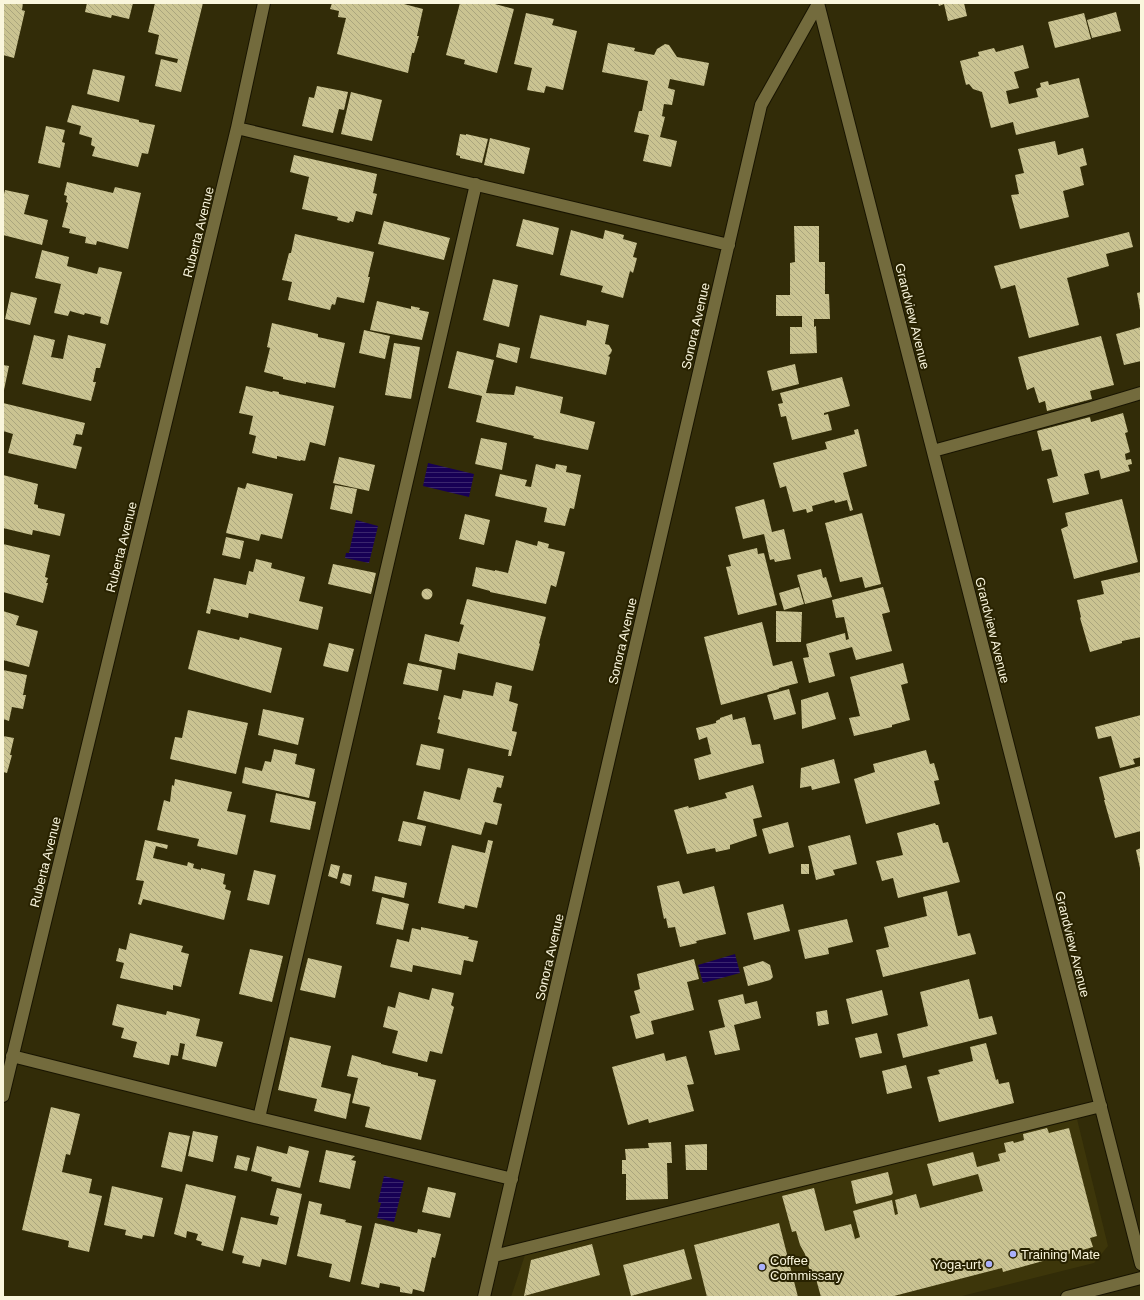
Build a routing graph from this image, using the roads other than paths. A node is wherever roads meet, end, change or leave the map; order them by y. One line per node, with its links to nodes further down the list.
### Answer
1 (264, 3): 3 (street, Ruberta Avenue)
2 (816, 3): 5 (street, Sonora Avenue); 7 (street, Grandview Avenue)
3 (238, 128): 4 (street); 8 (street, Ruberta Avenue)
4 (476, 184): 5 (street); 11 (street)
5 (729, 245): 12 (street, Sonora Avenue)
6 (1141, 392): 7 (street)
7 (933, 451): 10 (street, Grandview Avenue)
8 (12, 1056): 9 (street, Ruberta Avenue); 11 (street)
9 (3, 1096)
10 (1101, 1106): 13 (street); 14 (street, Grandview Avenue)
11 (259, 1118): 12 (street)
12 (512, 1179): 13 (street, Sonora Avenue)
13 (494, 1256): 16 (street, Sonora Avenue)
14 (1141, 1264)
15 (1141, 1278): 17 (street)
16 (484, 1297)
17 (1067, 1297)

